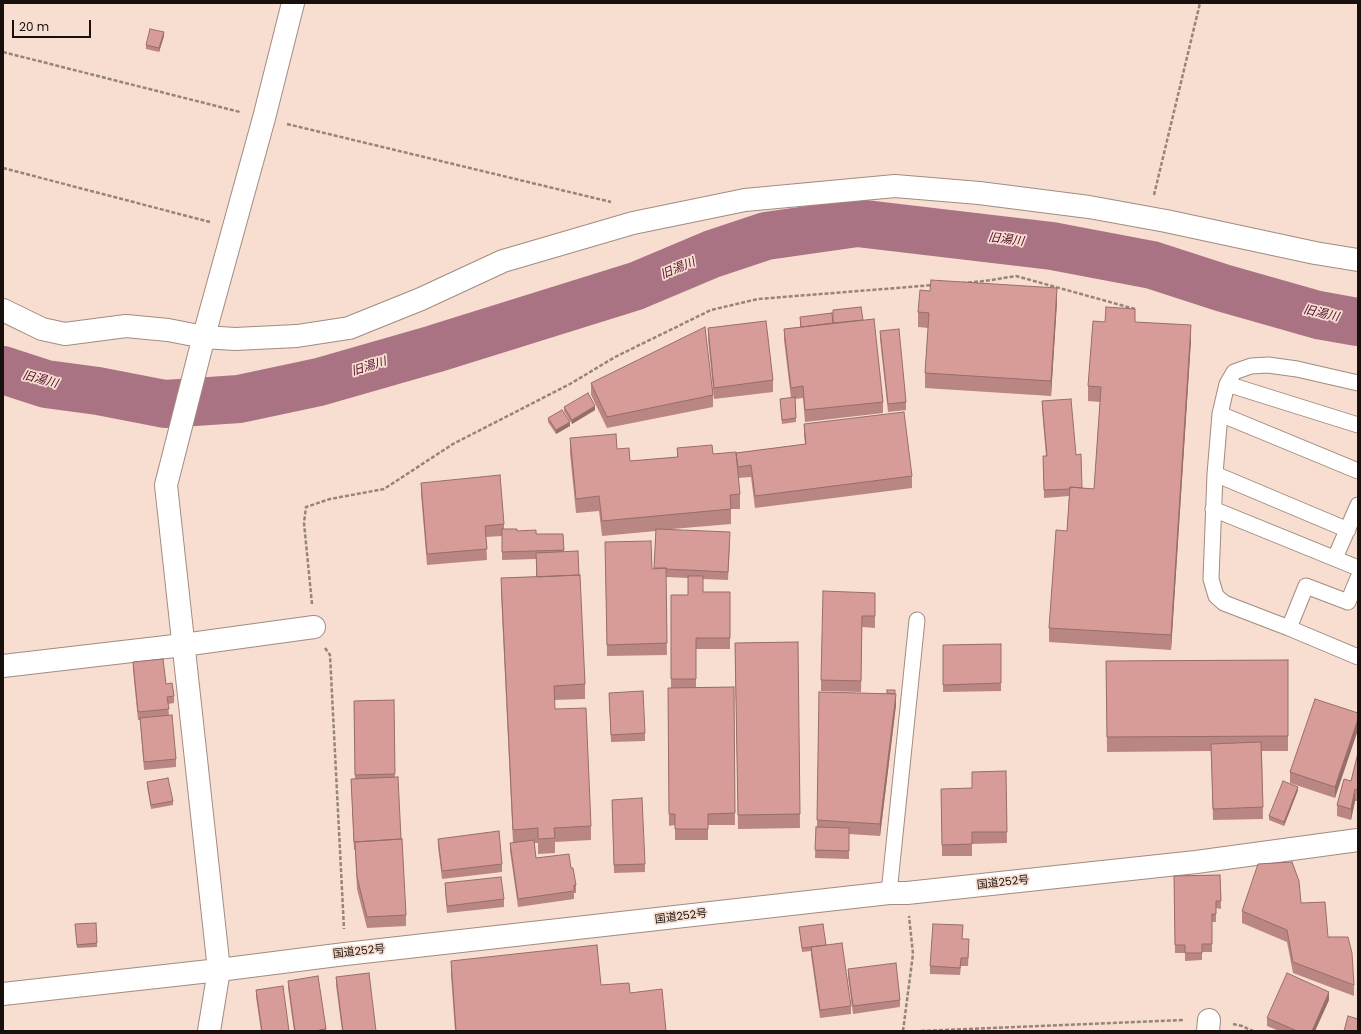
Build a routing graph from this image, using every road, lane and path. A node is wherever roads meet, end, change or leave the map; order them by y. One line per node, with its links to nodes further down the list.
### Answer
1 (293, 3): 4 (main road)
2 (1200, 3): 6 (path)
3 (3, 52): 4 (path)
4 (264, 118): 7 (path); 8 (main road)
5 (3, 168): 8 (path)
6 (1145, 218): 7 (main road); 9 (main road)
7 (646, 220): 14 (main road)
8 (234, 228): 14 (main road)
9 (1358, 260)
10 (962, 283): 12 (path)
11 (938, 284): 28 (path)
12 (1135, 309)
13 (3, 310): 14 (main road)
14 (204, 336): 30 (main road)
15 (1358, 383): 16 (lane)
16 (1227, 384): 17 (lane); 18 (lane)
17 (1220, 414): 19 (lane); 20 (lane)
18 (1358, 425)
19 (1358, 471)
20 (1215, 474): 22 (lane); 23 (lane)
21 (1358, 505): 23 (lane)
22 (1213, 509): 24 (lane); 29 (lane)
23 (1348, 530): 24 (lane)
24 (1335, 558): 25 (lane)
25 (1358, 568)
26 (1358, 578): 29 (lane)
27 (917, 620): 34 (lane)
28 (314, 628): 30 (main road); 35 (path)
29 (1289, 628): 31 (lane)
30 (183, 645): 32 (main road); 36 (main road)
31 (1358, 657)
32 (3, 666)
33 (1358, 840): 34 (main road, 国道252号)
34 (898, 893): 35 (main road, 国道252号); 40 (path)
35 (345, 954): 36 (main road, 国道252号)
36 (219, 970): 37 (main road, 国道252号); 39 (main road)
37 (3, 994)
38 (1202, 1024): 41 (path)
39 (209, 1031)
40 (903, 1031)
41 (922, 1031)

